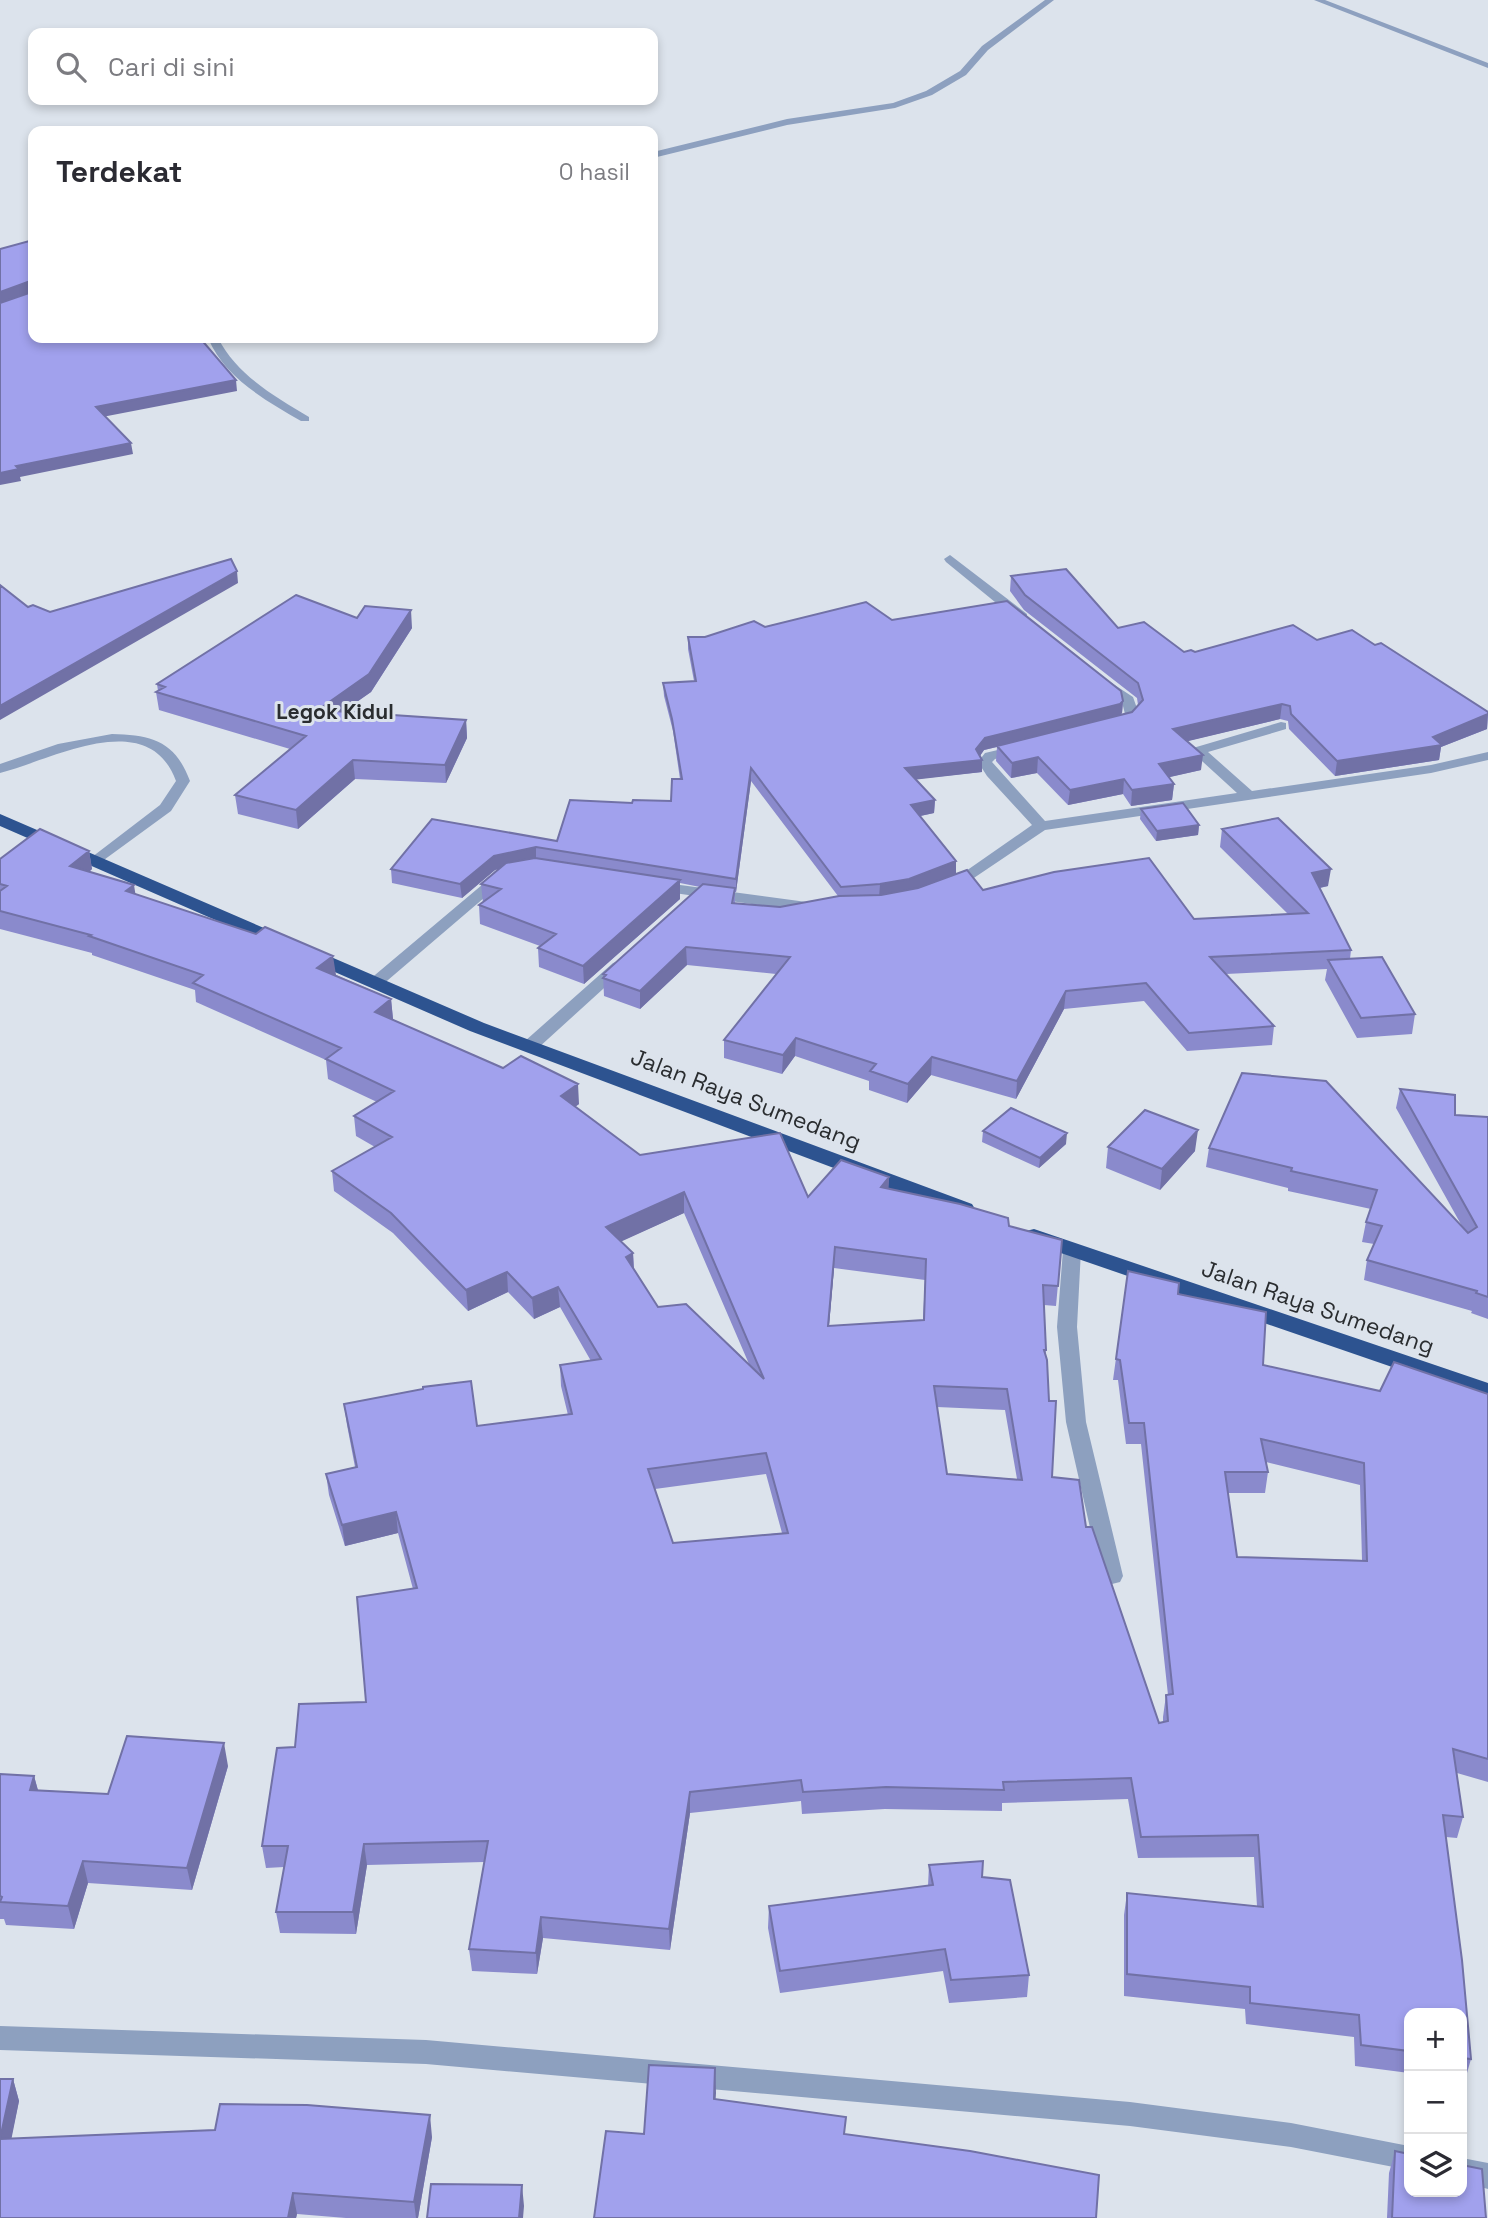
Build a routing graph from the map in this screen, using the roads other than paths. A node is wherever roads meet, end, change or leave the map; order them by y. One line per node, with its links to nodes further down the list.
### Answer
1 (1050, 0): 4 (street)
2 (1318, 0): 3 (street)
3 (1488, 66)
4 (658, 154)
5 (216, 343): 6 (street)
6 (305, 419)
7 (950, 559): 8 (street)
8 (1037, 629)
9 (1088, 669): 11 (street)
10 (1281, 726): 15 (street)
11 (1099, 730)
12 (1038, 744): 17 (street)
13 (1488, 756): 15 (street)
14 (0, 769): 18 (street)
15 (1249, 796): 17 (street)
16 (0, 819): 18 (highway, Jalan Raya Sumedang)
17 (1041, 826): 21 (street)
18 (97, 860): 26 (highway, Jalan Raya Sumedang)
19 (518, 870): 26 (street)
20 (645, 885): 22 (street)
21 (936, 893)
22 (699, 894): 23 (street); 24 (street)
23 (836, 908)
24 (679, 912)
25 (630, 956): 27 (street)
26 (375, 984): 27 (highway, Jalan Raya Sumedang)
27 (531, 1045): 28 (highway, Jalan Raya Sumedang)
28 (982, 1216)
29 (1020, 1231): 30 (highway, Jalan Raya Sumedang)
30 (1072, 1250): 31 (highway, Jalan Raya Sumedang); 32 (street)
31 (1488, 1392)
32 (1112, 1576)
33 (0, 2038): 34 (street)
34 (1404, 2157)
35 (1467, 2171): 36 (street)
36 (1488, 2176)

